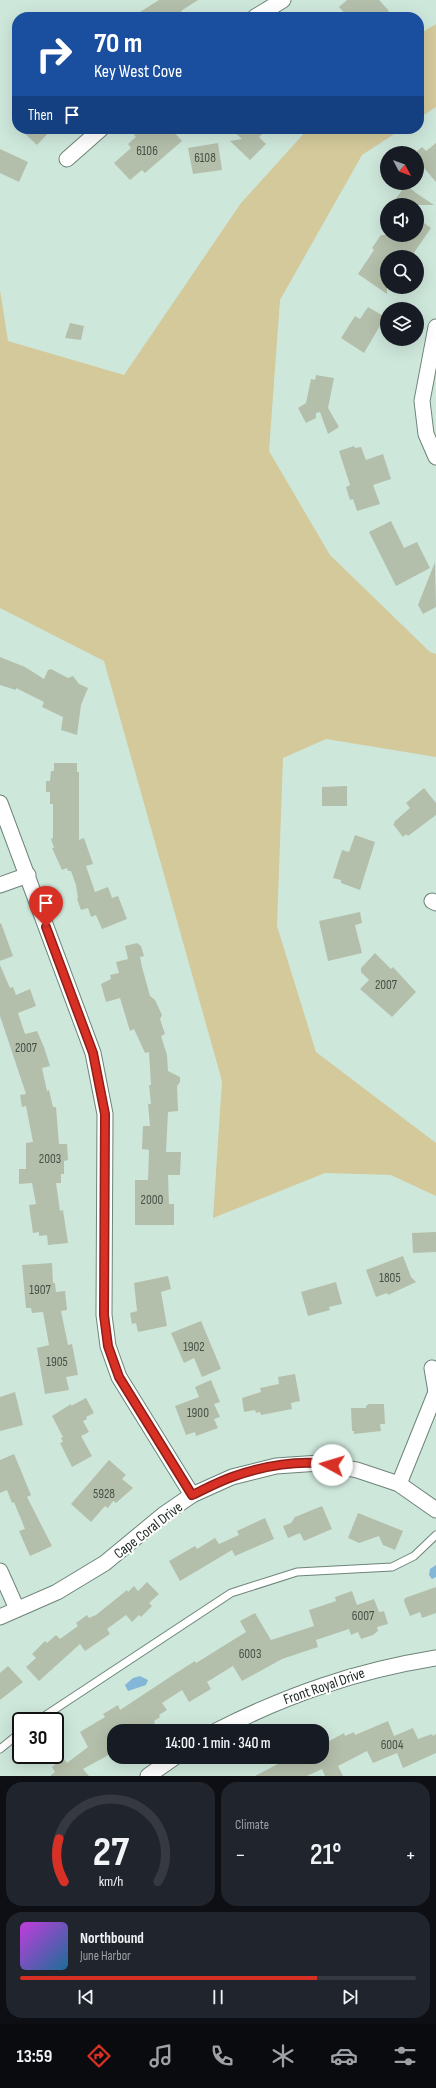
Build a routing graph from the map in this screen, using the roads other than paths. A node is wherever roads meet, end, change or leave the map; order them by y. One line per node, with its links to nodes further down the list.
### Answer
1 (283, 0): 2 (street)
2 (263, 12)
3 (95, 134): 4 (street)
4 (67, 159)
5 (436, 327): 6 (street)
6 (436, 457)
7 (0, 803): 8 (street)
8 (28, 875): 9 (street); 13 (street)
9 (0, 885)
10 (432, 1368): 11 (street)
11 (436, 1392): 12 (street)
12 (399, 1484): 13 (street, Cape Coral Drive); 14 (street, Cape Coral Drive)
13 (192, 1495): 17 (street, Cape Coral Drive)
14 (436, 1510)
15 (436, 1535): 20 (lane)
16 (0, 1571): 17 (street)
17 (17, 1609): 18 (street, Cape Coral Drive)
18 (0, 1617)
19 (436, 1658): 21 (street, Front Royal Drive)
20 (51, 1712)
21 (230, 1724)
22 (12, 1739): 23 (lane)
23 (0, 1749)
24 (165, 1764): 25 (street)
25 (148, 1776)

